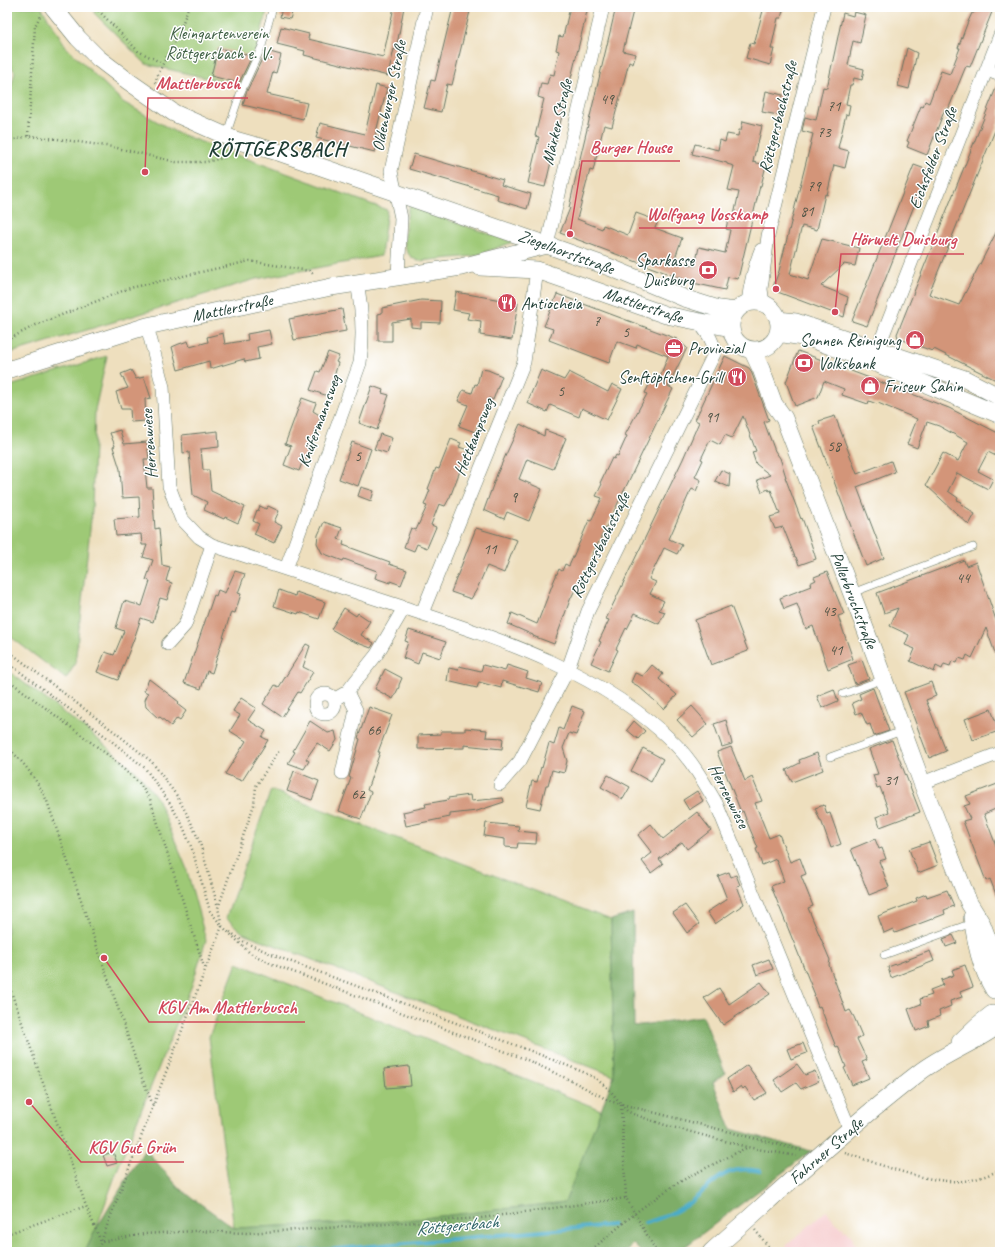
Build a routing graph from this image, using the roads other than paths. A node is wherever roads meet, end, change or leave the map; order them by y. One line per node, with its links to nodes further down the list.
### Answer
1 (66, 7): 8 (street, Ziegelhorststraße)
2 (273, 7): 11 (lane)
3 (427, 7): 12 (street, Oldenburger Straße)
4 (603, 7): 13 (street, Märker Straße)
5 (824, 7): 18 (street, Röttgersbachstraße)
6 (48, 9): 8 (street, Ziegelhorststraße)
7 (1000, 34): 9 (street, Eichsfelder Straße)
8 (98, 58): 11 (street, Ziegelhorststraße)
9 (987, 70): 10 (street); 24 (street, Eichsfelder Straße)
10 (1000, 75)
11 (230, 138): 12 (street, Ziegelhorststraße)
12 (395, 193): 13 (street, Ziegelhorststraße); 16 (street)
13 (547, 245): 14 (street, Mattlerstraße); 18 (street, Ziegelhorststraße)
14 (461, 266): 15 (street, Mattlerstraße); 16 (street, Mattlerstraße)
15 (537, 270): 19 (street, Mattlerstraße); 33 (street, Hettkampsweg)
16 (398, 276): 17 (street, Mattlerstraße)
17 (358, 282): 20 (street, Mattlerstraße); 30 (street, Knüfermannsweg)
18 (749, 306): 21 (street); 22 (street)
19 (699, 322): 22 (street, Mattlerstraße); 35 (street, Röttgersbachstraße)
20 (147, 326): 25 (street, Mattlerstraße); 28 (street, Herrenwiese)
21 (778, 327): 23 (street); 24 (street)
22 (730, 328): 23 (street)
23 (759, 349): 31 (street, Pollerbruchstraße)
24 (875, 356): 26 (street); 27 (street)
25 (7, 370)
26 (1000, 397)
27 (1000, 415)
28 (212, 545): 30 (street, Herrenwiese); 34 (street)
29 (973, 547): 31 (lane)
30 (286, 569): 32 (street, Herrenwiese)
31 (852, 593): 36 (street, Pollerbruchstraße)
32 (404, 608): 33 (street, Herrenwiese); 37 (street)
33 (422, 613): 35 (street, Herrenwiese)
34 (168, 644)
35 (568, 669): 45 (street, Röttgersbachstraße); 51 (street, Herrenwiese)
36 (884, 679): 38 (lane); 40 (street, Pollerbruchstraße)
37 (347, 692): 39 (street); 43 (street)
38 (843, 694)
39 (334, 699)
40 (902, 731): 42 (lane); 44 (street, Pollerbruchstraße)
41 (1000, 753): 44 (street)
42 (830, 757)
43 (342, 773)
44 (922, 783): 46 (street, Pollerbruchstraße)
45 (500, 784)
46 (976, 921): 47 (lane); 48 (street, Pollerbruchstraße); 49 (street, Pollerbruchstraße)
47 (884, 955)
48 (1000, 972)
49 (997, 987): 50 (street)
50 (997, 1020): 51 (street, Fahrner Straße)
51 (850, 1130): 52 (street, Fahrner Straße)
52 (711, 1252)

